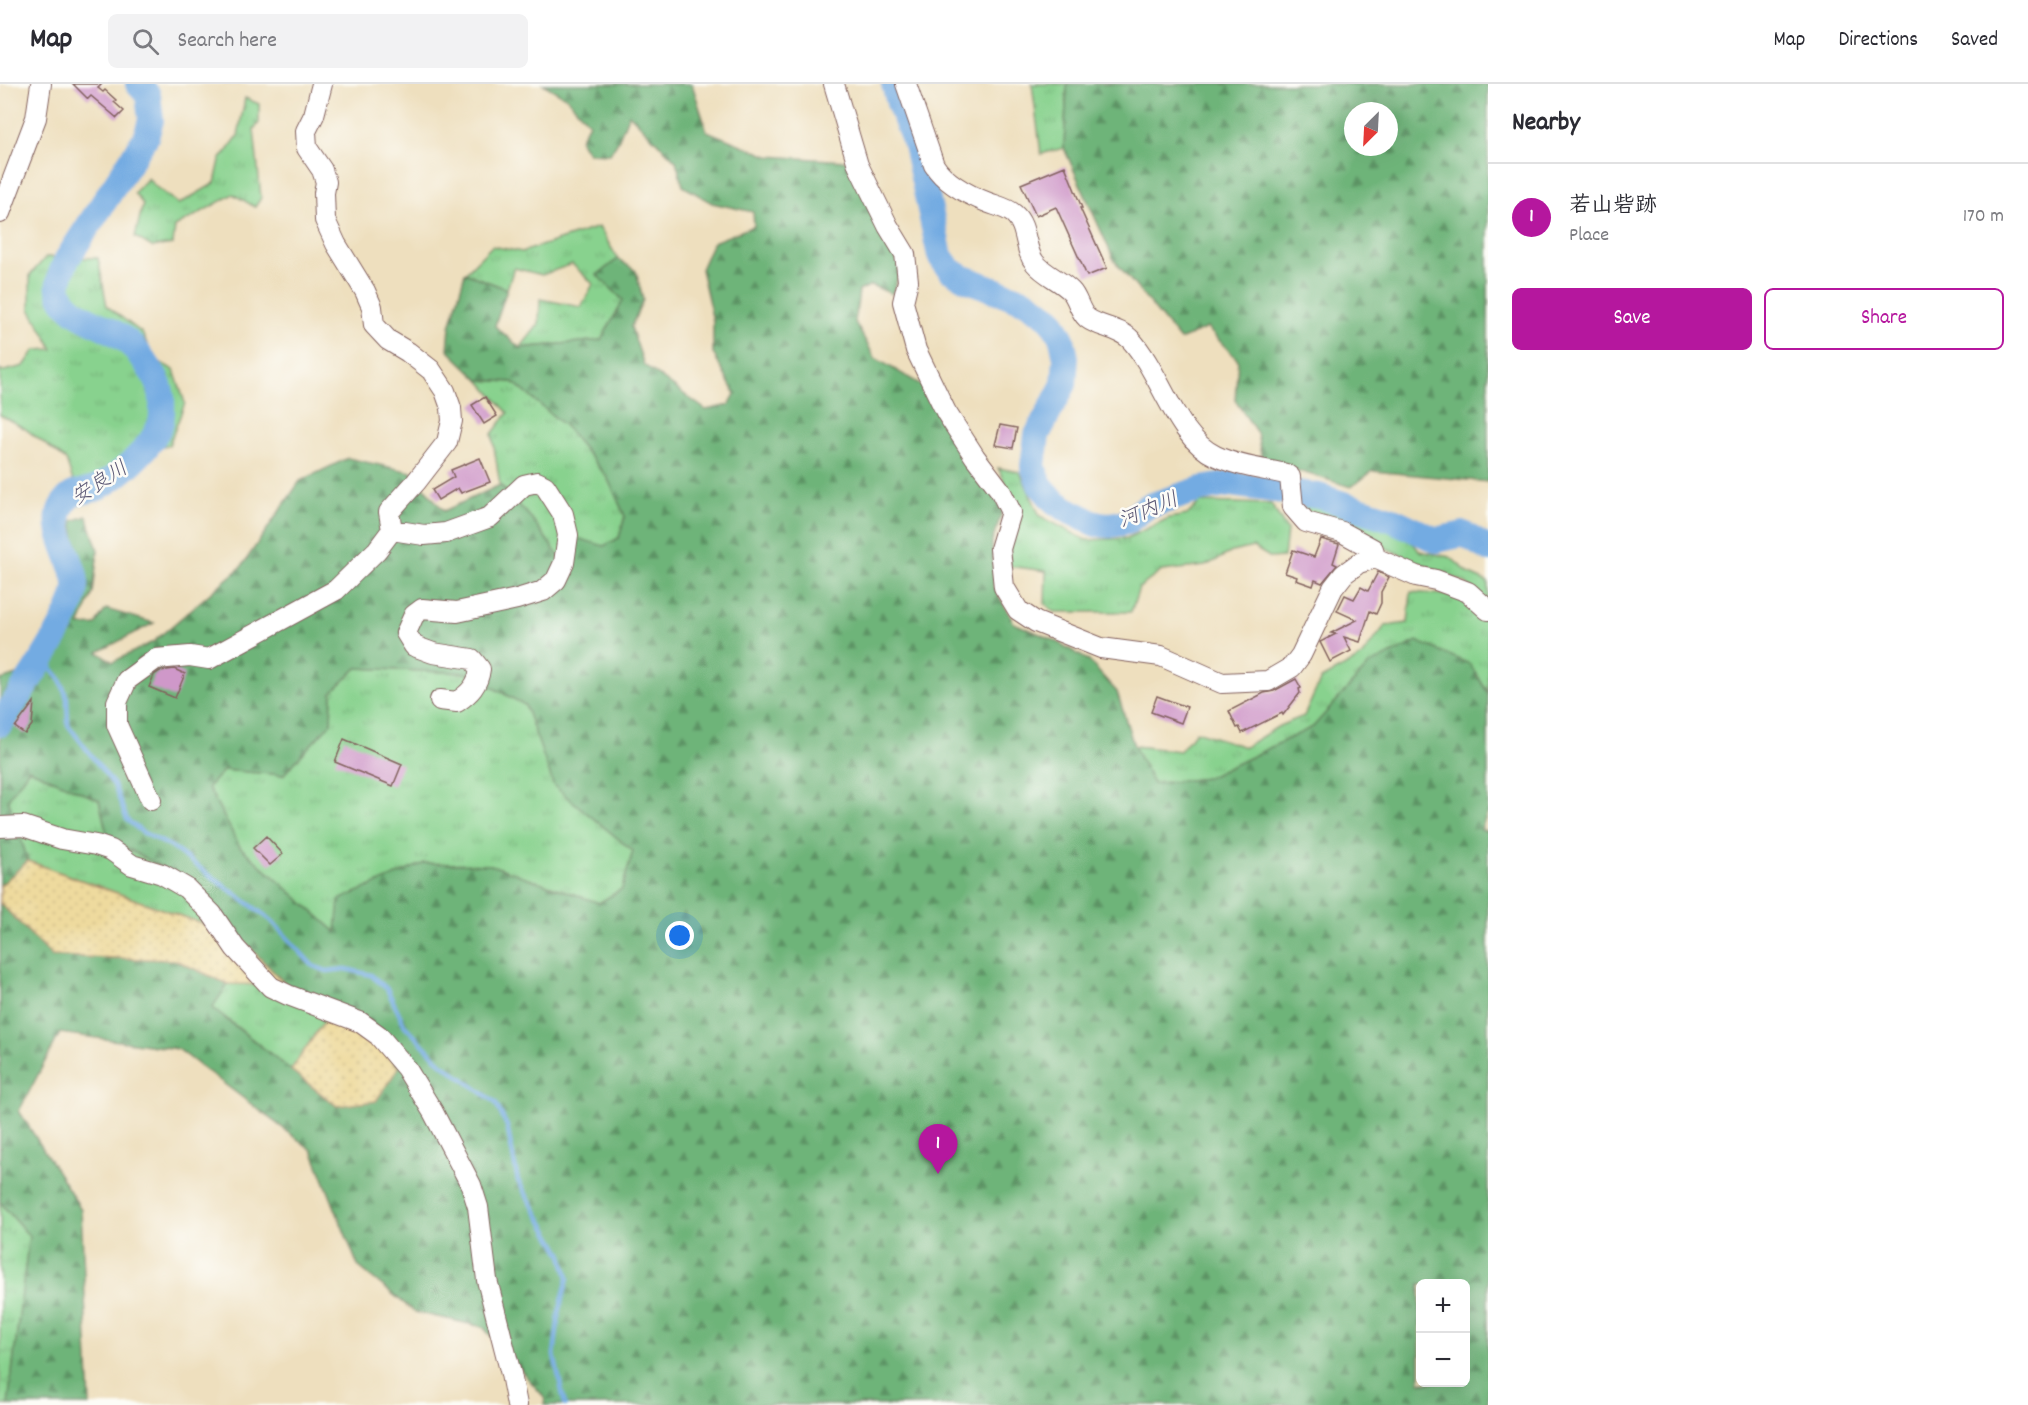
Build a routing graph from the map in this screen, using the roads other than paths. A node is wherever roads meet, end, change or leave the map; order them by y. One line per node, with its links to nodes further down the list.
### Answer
1 (41, 84): 5 (street)
2 (322, 84): 6 (street)
3 (834, 84): 7 (street)
4 (906, 84): 7 (street)
5 (0, 213)
6 (392, 530): 9 (street); 10 (street)
7 (1375, 558): 8 (street)
8 (1488, 609)
9 (440, 700)
10 (151, 800)
11 (0, 827): 12 (street)
12 (517, 1405)

